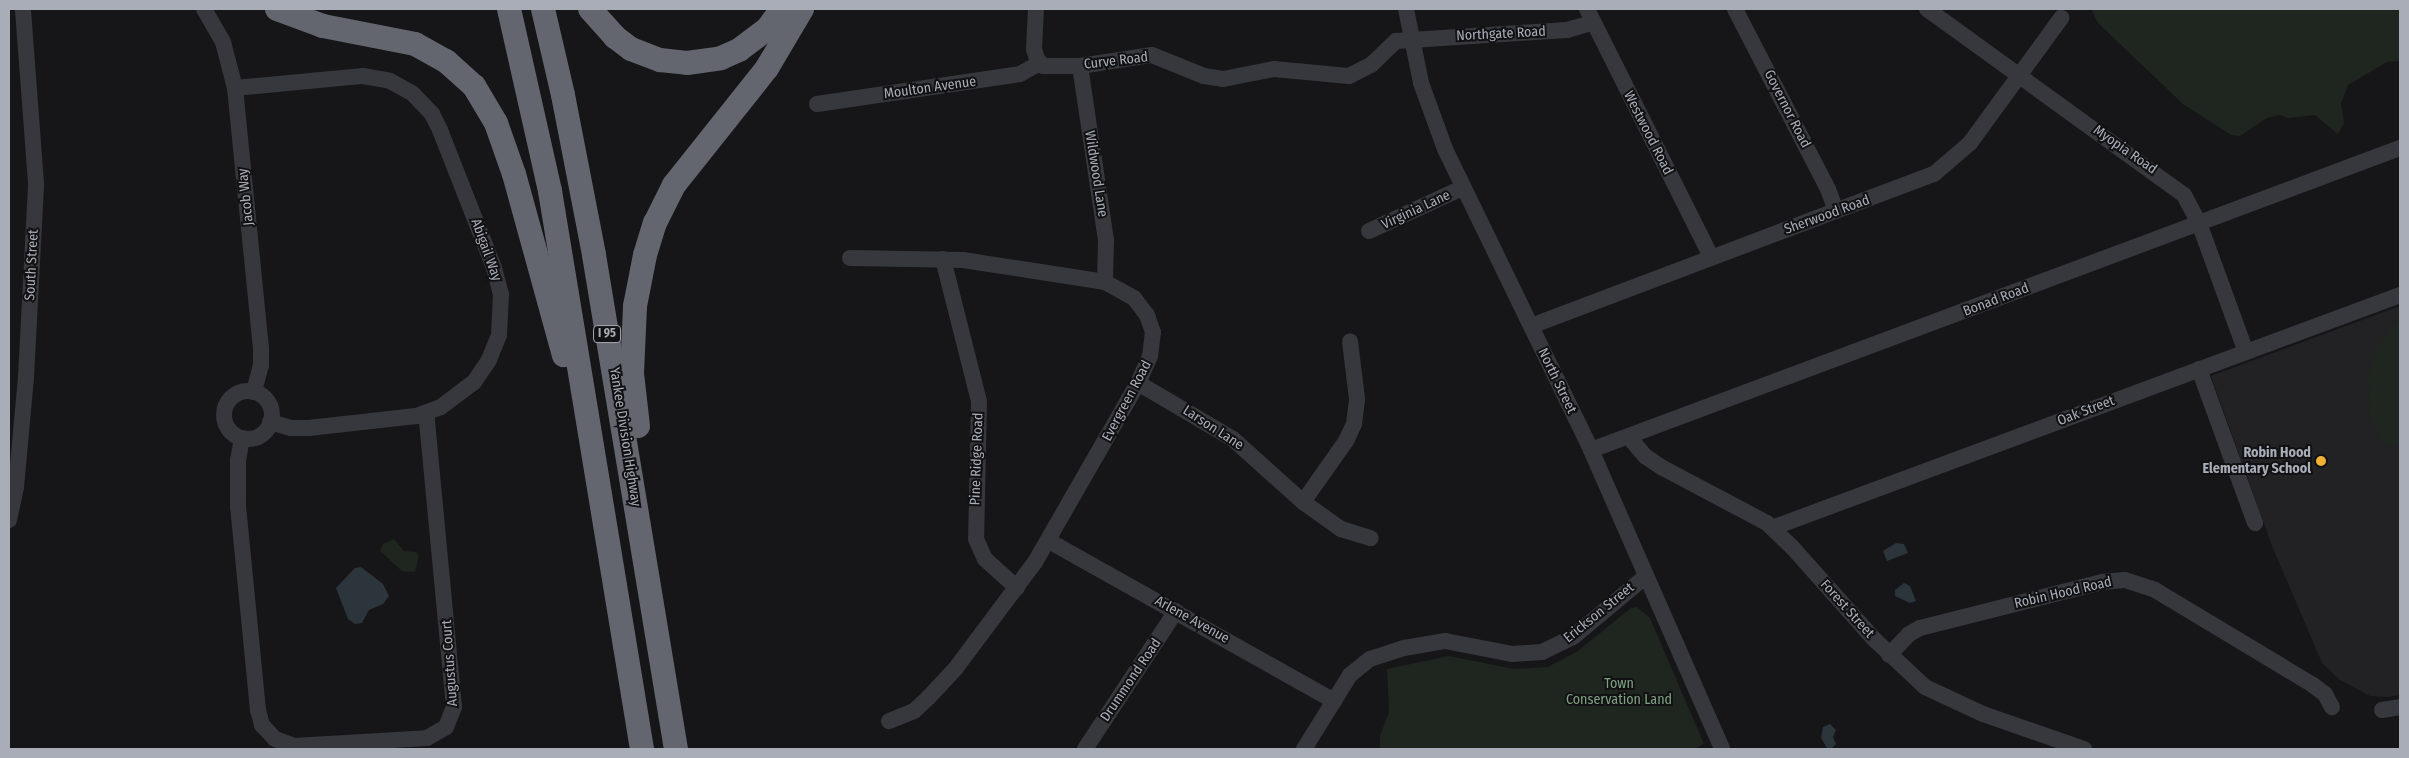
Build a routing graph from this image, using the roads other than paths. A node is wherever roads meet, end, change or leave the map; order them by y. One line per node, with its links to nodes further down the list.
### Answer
1 (23, 9): 43 (street, South Street)
2 (204, 9): 19 (street, Jacob Way)
3 (278, 9): 48 (highway)
4 (509, 9): 48 (highway, I 95)
5 (543, 9): 53 (highway, Yankee Division Highway / I 95)
6 (590, 9): 7 (highway)
7 (782, 9)
8 (802, 9): 53 (highway)
9 (1036, 9): 16 (street)
10 (1406, 9): 15 (street, North Street)
11 (1735, 9): 23 (street, Governor Road)
12 (1927, 9): 18 (street, Myopia Road)
13 (1589, 16): 15 (street, Northgate Road); 26 (street, Westwood Road)
14 (2061, 18): 18 (street, Sherwood Road)
15 (1410, 38): 17 (street, Curve Road); 22 (street, North Street)
16 (1040, 63): 17 (street, Curve Road); 20 (street, Moulton Avenue)
17 (1080, 66): 29 (street, Wildwood Lane)
18 (2020, 75): 23 (street, Sherwood Road); 24 (street, Myopia Road)
19 (235, 88): 36 (street, Jacob Way); 37 (street, Abigail Way)
20 (817, 104)
21 (2400, 148): 24 (street, Bonad Road)
22 (1462, 188): 25 (street, Virginia Lane); 31 (street, North Street)
23 (1836, 211): 26 (street, Sherwood Road)
24 (2199, 224): 33 (street, Myopia Road); 39 (street, Bonad Road)
25 (1369, 231)
26 (1711, 257): 31 (street, Sherwood Road)
27 (850, 258): 28 (street, Evergreen Road)
28 (943, 259): 29 (street, Evergreen Road); 50 (street, Pine Ridge Road)
29 (1106, 282): 35 (street, Evergreen Road)
30 (2400, 295): 33 (street, Oak Street)
31 (1531, 326): 41 (street, North Street)
32 (1350, 340): 42 (street)
33 (2246, 352): 34 (street, Oak Street)
34 (2199, 369): 44 (street); 45 (street, Oak Street)
35 (1138, 384): 42 (street, Larson Lane); 47 (street, Evergreen Road)
36 (254, 392): 38 (street); 40 (street)
37 (426, 414): 38 (street, Abigail Way); 40 (street, Augustus Court)
38 (270, 422): 40 (street)
39 (1629, 437): 41 (street, Bonad Road); 45 (street, Forest Street)
40 (242, 438)
41 (1591, 450): 49 (street, North Street)
42 (1303, 502): 46 (street, Larson Lane)
43 (9, 520)
44 (2255, 524)
45 (1772, 528): 52 (street, Forest Street)
46 (1371, 538)
47 (1049, 541): 50 (street, Evergreen Road); 51 (street, Arlene Avenue)
48 (610, 551): 59 (highway, I 95)
49 (1646, 576): 54 (street, Erickson Street); 63 (street, North Street)
50 (1017, 588): 58 (street, Evergreen Road)
51 (1176, 611): 54 (street, Arlene Avenue); 61 (street, Drummond Road)
52 (1889, 656): 55 (street, Robin Hood Road); 64 (street, Forest Street)
53 (662, 661): 60 (highway, Yankee Division Highway / I 95)
54 (1334, 701): 62 (street, Erickson Street)
55 (2332, 707)
56 (2400, 707): 57 (street)
57 (2382, 710)
58 (889, 721)
59 (642, 749)
60 (676, 749)
61 (1085, 749)
62 (1304, 749)
63 (1722, 749)
64 (2084, 749)

